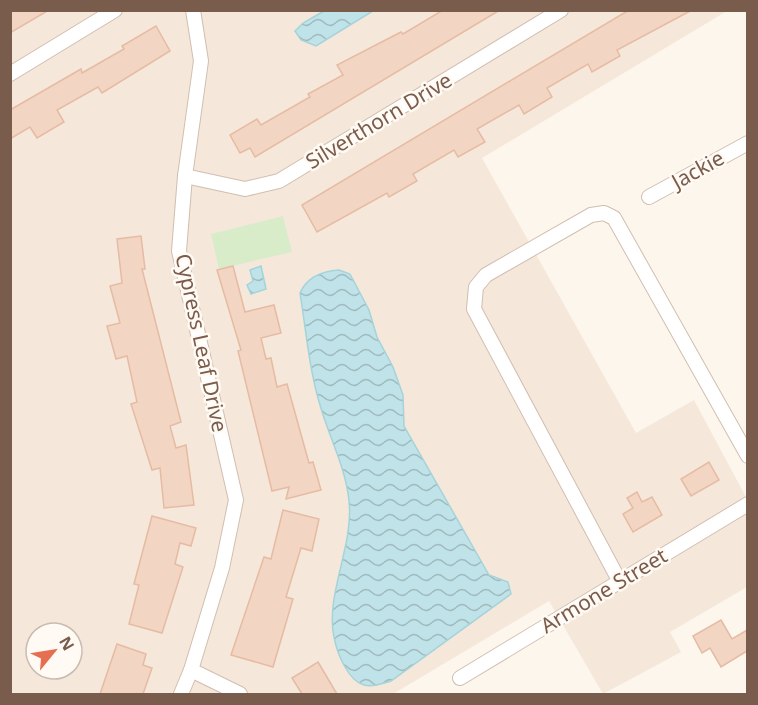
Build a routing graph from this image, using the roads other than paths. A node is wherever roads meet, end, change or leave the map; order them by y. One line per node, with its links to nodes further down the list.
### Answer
1 (115, 10): 4 (street)
2 (193, 10): 6 (street, Cypress Leaf Drive)
3 (561, 10): 6 (street, Silverthorn Drive)
4 (10, 74)
5 (747, 142): 7 (street, Jackie)
6 (185, 176): 11 (street, Cypress Leaf Drive)
7 (649, 197)
8 (747, 456): 10 (street)
9 (747, 504): 10 (street, Armone Street)
10 (620, 582): 12 (street, Armone Street)
11 (191, 670): 13 (street, Cypress Leaf Drive); 14 (street)
12 (460, 678)
13 (181, 694)
14 (240, 694)

